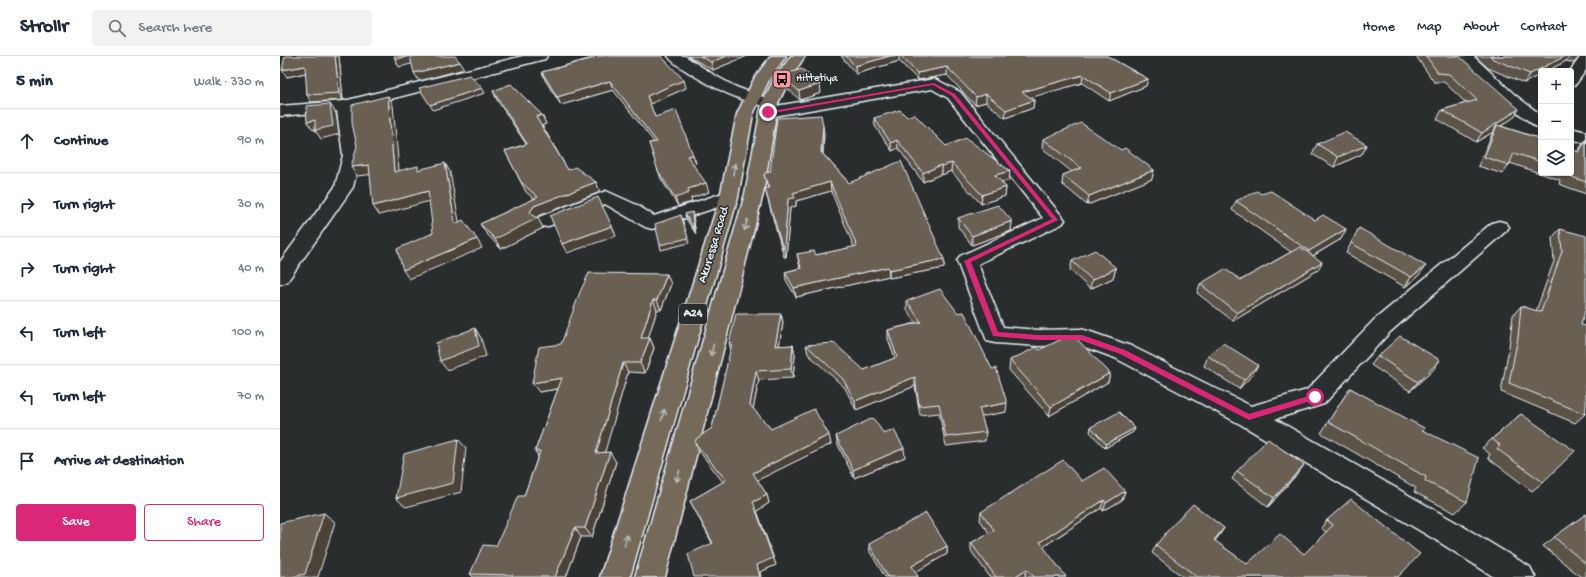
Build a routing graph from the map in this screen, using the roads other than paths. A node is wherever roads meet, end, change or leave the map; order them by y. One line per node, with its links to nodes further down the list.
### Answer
1 (540, 56): 9 (street)
2 (674, 56): 8 (street)
3 (779, 56): 8 (highway, Akuressa Road / A24)
4 (798, 56): 8 (highway, Akuressa Road / A24)
5 (1464, 56): 11 (street)
6 (1586, 59): 7 (street)
7 (1574, 76)
8 (763, 105): 14 (highway, Akuressa Road / A24, one-way to 8); 18 (street); 20 (highway, Akuressa Road / A24, one-way to 20)
9 (344, 106): 10 (street); 17 (street)
10 (280, 111)
11 (1538, 121)
12 (1574, 134): 13 (street)
13 (1586, 138)
14 (729, 197): 15 (street); 19 (highway, Akuressa Road / A24, one-way to 14)
15 (546, 221)
16 (1499, 227): 18 (street)
17 (280, 277)
18 (1249, 417): 21 (street)
19 (615, 577)
20 (650, 577)
21 (1520, 577)

